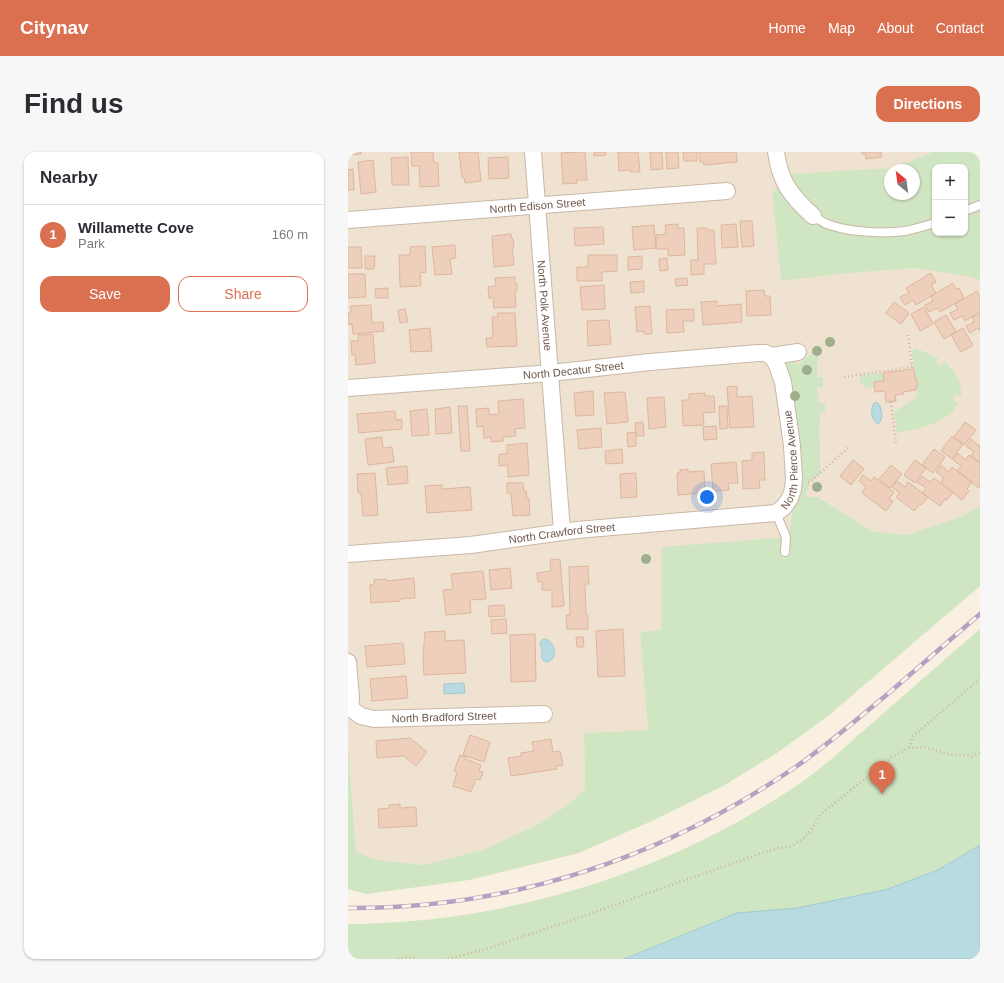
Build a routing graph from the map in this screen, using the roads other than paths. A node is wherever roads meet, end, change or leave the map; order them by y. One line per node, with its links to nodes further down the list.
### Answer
1 (533, 152): 4 (street, North Polk Avenue)
2 (776, 152): 7 (street)
3 (727, 191): 4 (street, North Edison Street)
4 (537, 205): 8 (street, North Edison Street); 12 (street, North Polk Avenue)
5 (980, 205): 6 (lane)
6 (968, 210)
7 (814, 216): 9 (lane)
8 (348, 220)
9 (932, 224)
10 (798, 352): 11 (street, North Decatur Street)
11 (771, 356): 12 (street, North Decatur Street); 14 (street, North Pierce Avenue)
12 (551, 373): 13 (street, North Decatur Street); 15 (street, North Polk Avenue)
13 (348, 388)
14 (776, 513): 15 (street, North Crawford Street); 16 (lane)
15 (562, 531): 17 (street, North Crawford Street)
16 (785, 552)
17 (348, 554)
18 (348, 662): 19 (street)
19 (349, 709): 20 (street, North Bradford Street)
20 (544, 714)

